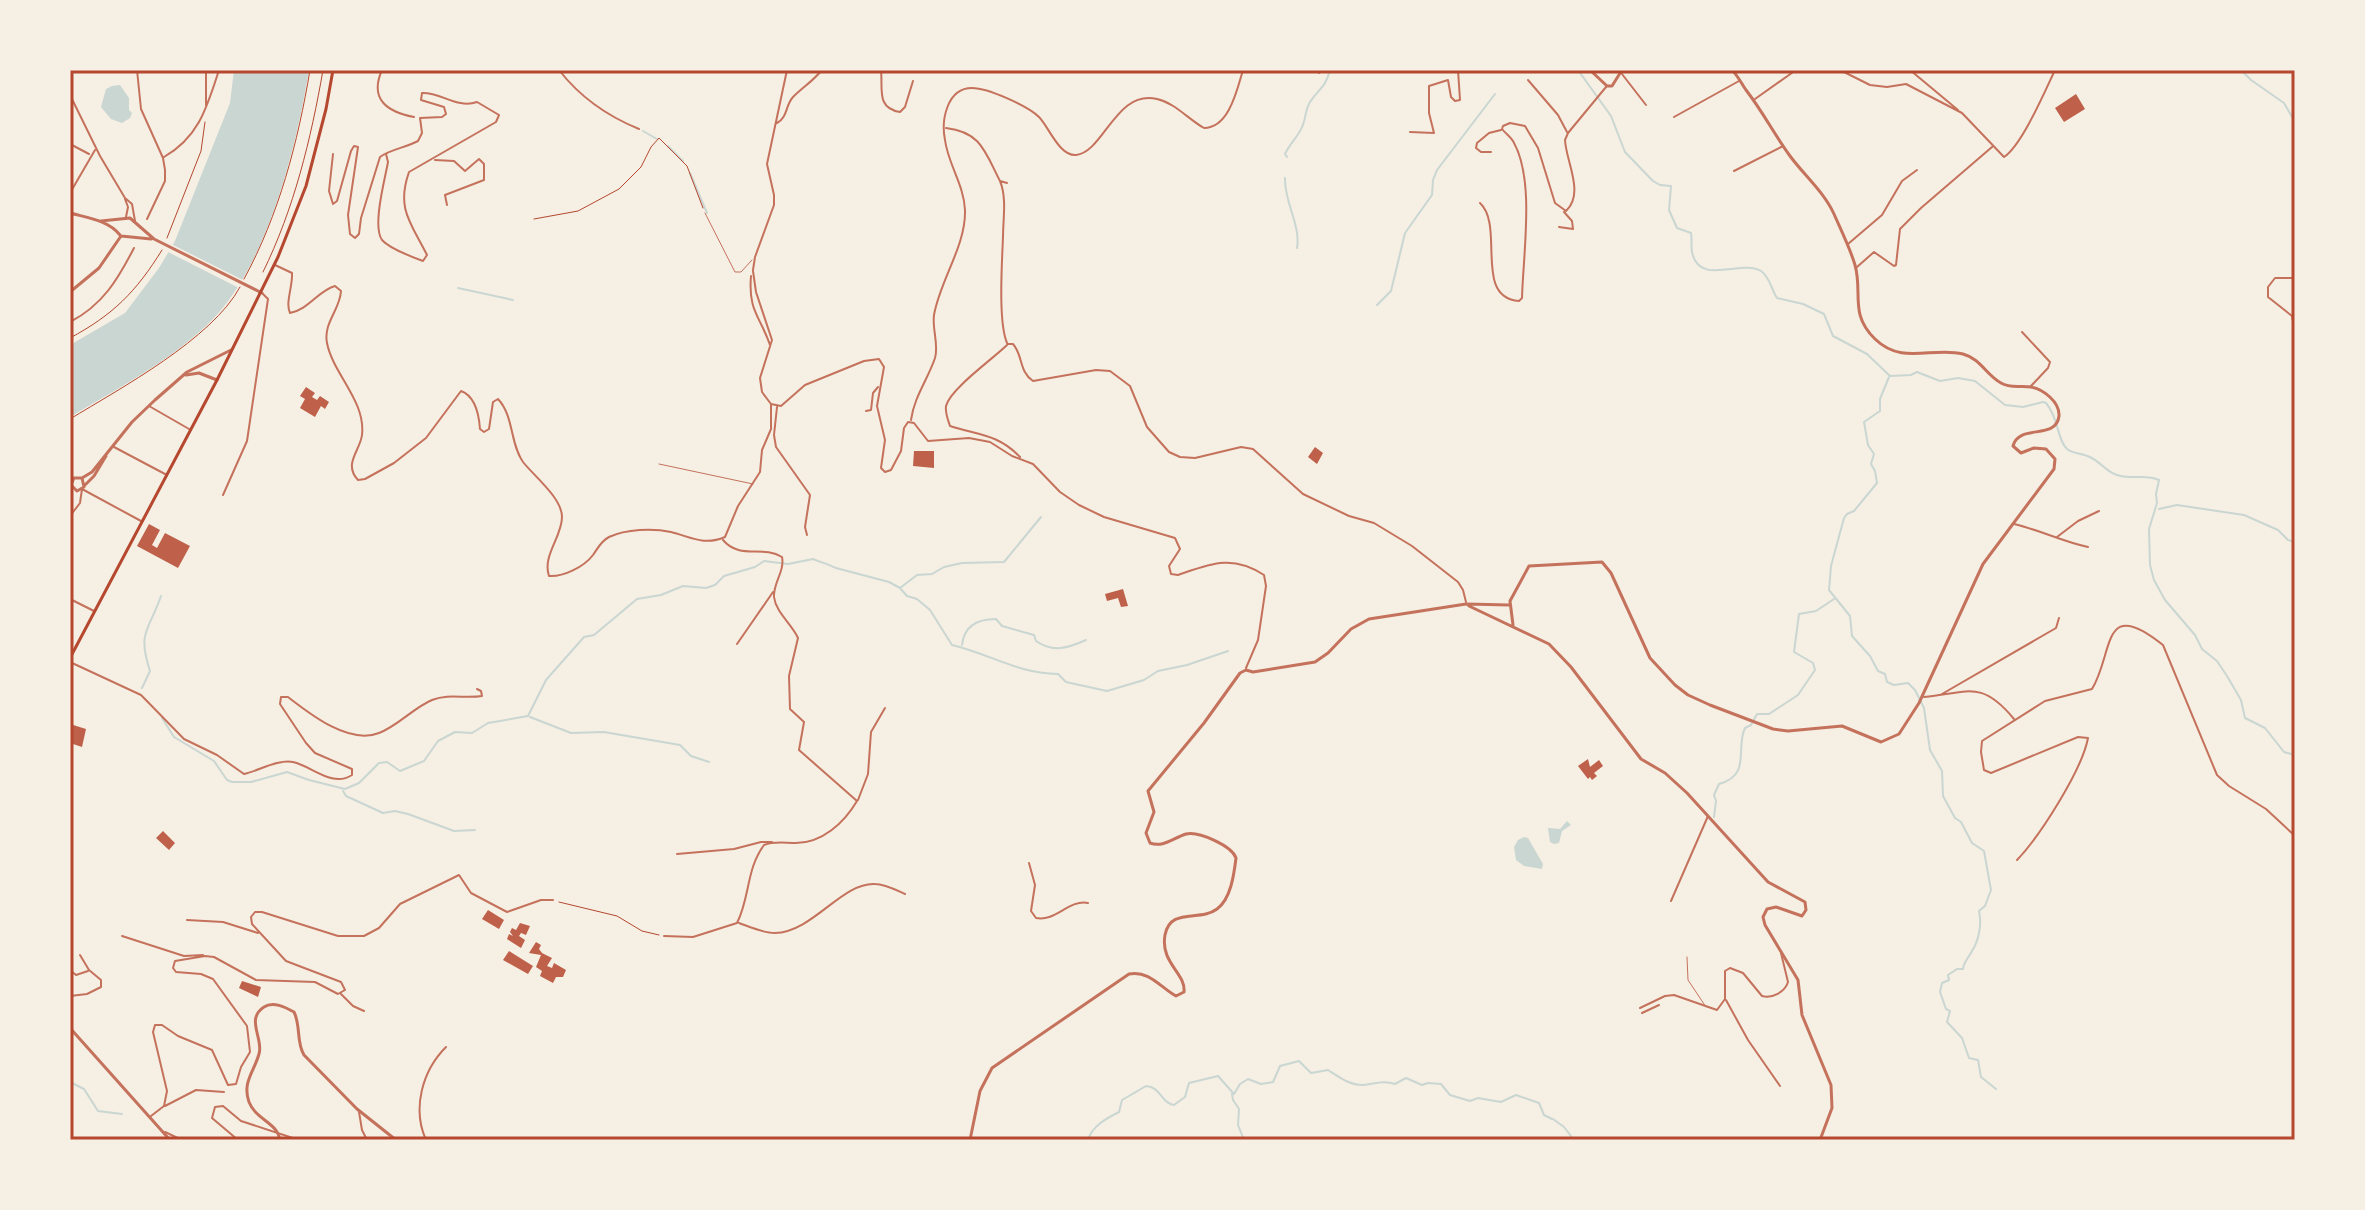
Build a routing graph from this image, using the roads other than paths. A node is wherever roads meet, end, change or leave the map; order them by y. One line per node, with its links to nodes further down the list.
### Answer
1 (137, 70): 44 (street)
2 (206, 70): 26 (street)
3 (219, 70): 26 (street)
4 (333, 70): 70 (main road)
5 (382, 70): 29 (street)
6 (559, 70): 32 (street)
7 (787, 70): 30 (street)
8 (822, 70): 30 (street)
9 (881, 70): 21 (street)
10 (1243, 70): 31 (street)
11 (1458, 70): 34 (street)
12 (1590, 70): 22 (street)
13 (1732, 70): 20 (street)
14 (1796, 70): 24 (street)
15 (1840, 70): 27 (street)
16 (1910, 70): 27 (street)
17 (2055, 70): 38 (street)
18 (1621, 71): 22 (street); 25 (street)
19 (1528, 80): 35 (street)
20 (1740, 80): 24 (street); 28 (street)
21 (913, 81)
22 (1607, 86): 35 (street)
23 (70, 95): 39 (street)
24 (1755, 99): 37 (street)
25 (1646, 105)
26 (206, 107): 44 (street)
27 (1962, 113): 38 (street)
28 (1674, 117)
29 (420, 118): 42 (street); 45 (street)
30 (776, 124): 69 (street)
31 (945, 128): 48 (street); 90 (street)
32 (639, 129)
33 (1502, 129): 40 (street); 52 (street); 54 (street)
34 (1410, 132)
35 (1568, 133): 54 (street)
36 (70, 144): 43 (street)
37 (1783, 145): 47 (street); 67 (street)
38 (1993, 147): 71 (street)
39 (96, 149): 43 (street); 51 (street)
40 (1491, 152)
41 (333, 154): 42 (street)
42 (386, 154): 45 (street)
43 (90, 155): 50 (street)
44 (163, 158): 58 (street)
45 (433, 160): 53 (street)
46 (1917, 170): 67 (street)
47 (1734, 171)
48 (1000, 181): 49 (street); 79 (street)
49 (1007, 183)
50 (70, 193)
51 (125, 198): 57 (street); 61 (street)
52 (1480, 203)
53 (447, 205)
54 (1563, 211): 62 (street)
55 (70, 213): 59 (street)
56 (705, 213): 69 (lane)
57 (126, 217): 60 (street); 61 (street)
58 (147, 219)
59 (101, 221): 60 (street); 63 (street)
60 (118, 221): 63 (street)
61 (135, 224): 65 (street); 66 (street)
62 (1559, 227)
63 (116, 231): 64 (street)
64 (121, 236): 65 (street); 74 (street)
65 (132, 236): 66 (street)
66 (154, 239): 75 (street)
67 (1847, 244): 71 (street)
68 (134, 248): 76 (street)
69 (755, 257): 72 (street)
70 (275, 265): 75 (main road); 109 (street)
71 (1856, 267): 85 (street)
72 (753, 271): 80 (street); 80 (street)
73 (2295, 278): 78 (street)
74 (71, 290)
75 (262, 293): 81 (main road); 102 (street)
76 (70, 322)
77 (2022, 332): 85 (street)
78 (2295, 332)
79 (1008, 344): 94 (street); 113 (street)
80 (771, 346): 86 (street)
81 (233, 349): 82 (street); 83 (main road)
82 (182, 376): 83 (street); 87 (street)
83 (217, 380): 91 (main road)
84 (879, 387): 88 (street); 89 (street); 90 (street)
85 (2030, 387): 106 (street)
86 (771, 404): 88 (street); 99 (street)
87 (148, 406): 91 (street); 92 (street)
88 (777, 406): 107 (street)
89 (866, 411)
90 (911, 422): 94 (street)
91 (190, 429): 96 (main road)
92 (113, 446): 93 (street); 96 (street)
93 (108, 453): 98 (street); 101 (street)
94 (1021, 458): 120 (street)
95 (659, 464): 99 (lane)
96 (166, 475): 105 (main road)
97 (72, 478): 98 (street); 100 (street)
98 (82, 478): 101 (street)
99 (753, 484): 109 (street)
100 (71, 485): 101 (street)
101 (84, 487): 104 (street); 105 (street)
102 (223, 495)
103 (2099, 511): 108 (street)
104 (70, 516)
105 (142, 522): 115 (main road)
106 (2013, 523): 108 (street); 123 (street)
107 (807, 535)
108 (2056, 537): 110 (street)
109 (722, 538): 111 (street)
110 (2088, 547)
111 (774, 591): 118 (street); 126 (street)
112 (70, 599): 115 (street)
113 (1466, 604): 114 (street); 117 (street); 120 (street)
114 (1509, 605): 117 (street); 123 (street)
115 (95, 612): 119 (main road)
116 (2059, 618): 122 (street)
117 (1513, 625): 127 (street)
118 (737, 644)
119 (70, 660): 121 (street)
120 (1246, 670): 173 (street)
121 (477, 689)
122 (1942, 694): 123 (street); 125 (street)
123 (1922, 697)
124 (885, 708): 126 (street)
125 (2014, 720): 128 (street); 131 (street)
126 (857, 801): 129 (street)
127 (1708, 815): 135 (street); 142 (street)
128 (2295, 836)
129 (773, 842): 130 (street); 138 (street)
130 (677, 854)
131 (2017, 860)
132 (1029, 863): 136 (street)
133 (905, 894): 138 (street)
134 (553, 900): 139 (street)
135 (1671, 901)
136 (1088, 903)
137 (187, 920): 139 (street)
138 (737, 923): 141 (street)
139 (259, 933): 148 (street)
140 (122, 936): 144 (street)
141 (664, 936)
142 (1781, 950): 150 (street); 174 (street)
143 (80, 955): 147 (street)
144 (203, 956): 148 (street); 160 (street)
145 (1687, 957): 152 (lane)
146 (70, 970): 147 (street)
147 (89, 970): 149 (street)
148 (340, 994): 154 (street)
149 (70, 996)
150 (1725, 999): 152 (street); 158 (street)
151 (1659, 1005): 155 (street)
152 (1706, 1007): 153 (street)
153 (1640, 1008)
154 (364, 1011)
155 (1642, 1013)
156 (70, 1028): 162 (street)
157 (446, 1047): 172 (street)
158 (1780, 1086)
159 (224, 1092): 160 (street)
160 (164, 1106): 162 (street)
161 (359, 1110): 164 (street); 170 (street); 171 (street)
162 (149, 1117): 163 (street)
163 (160, 1129): 165 (street); 166 (street)
164 (279, 1134): 167 (street); 168 (street); 169 (street)
165 (170, 1140)
166 (182, 1140)
167 (238, 1140)
168 (280, 1140)
169 (299, 1140)
170 (367, 1140)
171 (396, 1140)
172 (426, 1140)
173 (970, 1140)
174 (1820, 1140)

